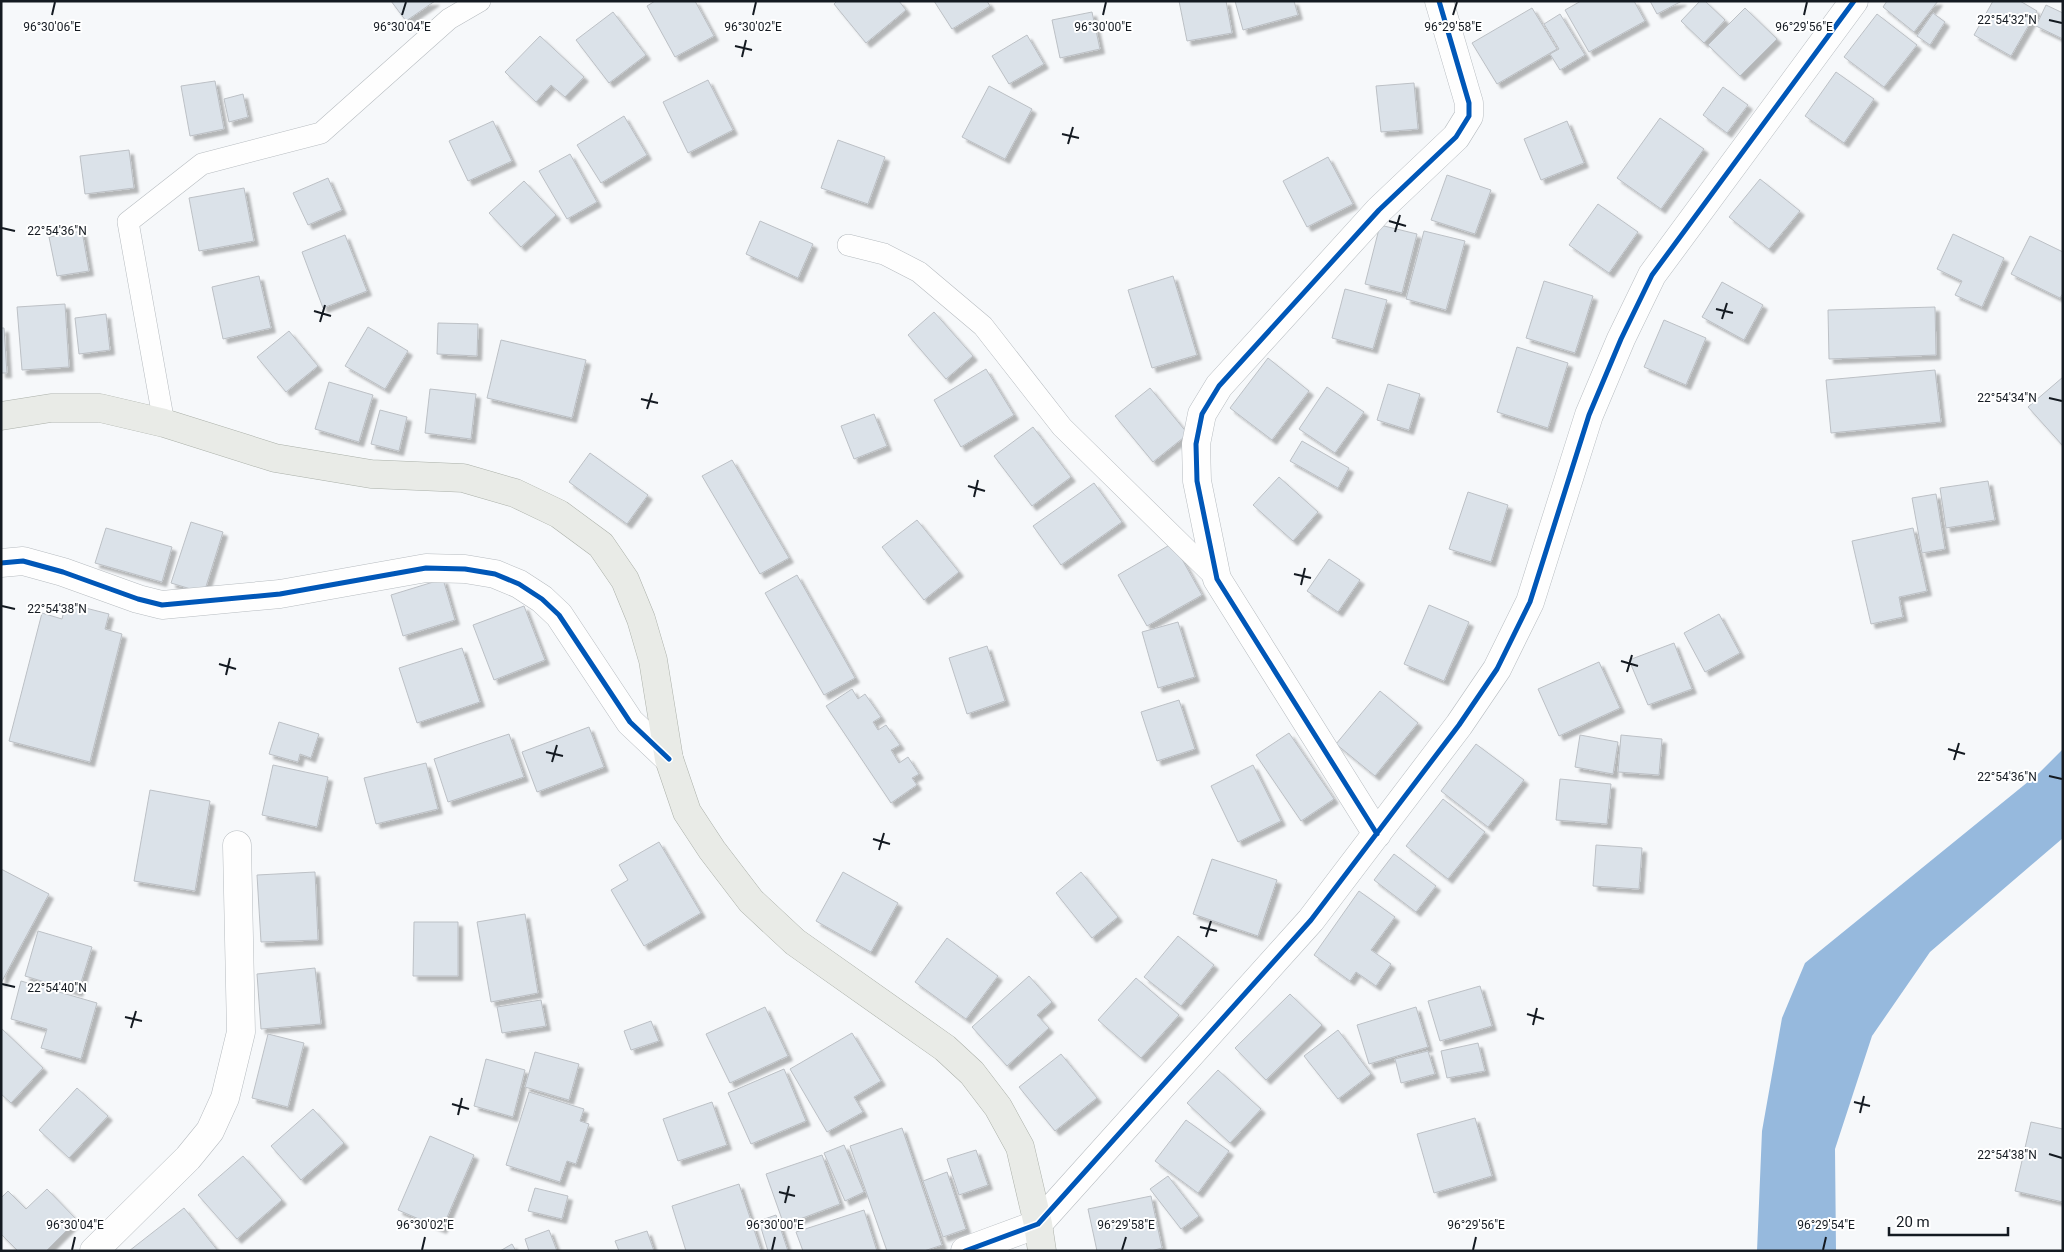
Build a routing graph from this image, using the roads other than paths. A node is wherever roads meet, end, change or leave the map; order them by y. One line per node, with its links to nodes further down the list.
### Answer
1 (480, 1): 6 (lane)
2 (1439, 1): 8 (street)
3 (1854, 1): 10 (street)
4 (848, 245): 8 (lane)
5 (1, 416): 6 (main road)
6 (164, 423): 9 (main road)
7 (1, 563): 9 (street)
8 (1217, 579): 10 (street)
9 (669, 759): 12 (main road)
10 (1376, 834): 12 (street)
11 (237, 845): 13 (street)
12 (1038, 1224): 14 (street); 15 (main road)
13 (94, 1251)
14 (965, 1251)
15 (1042, 1251)

